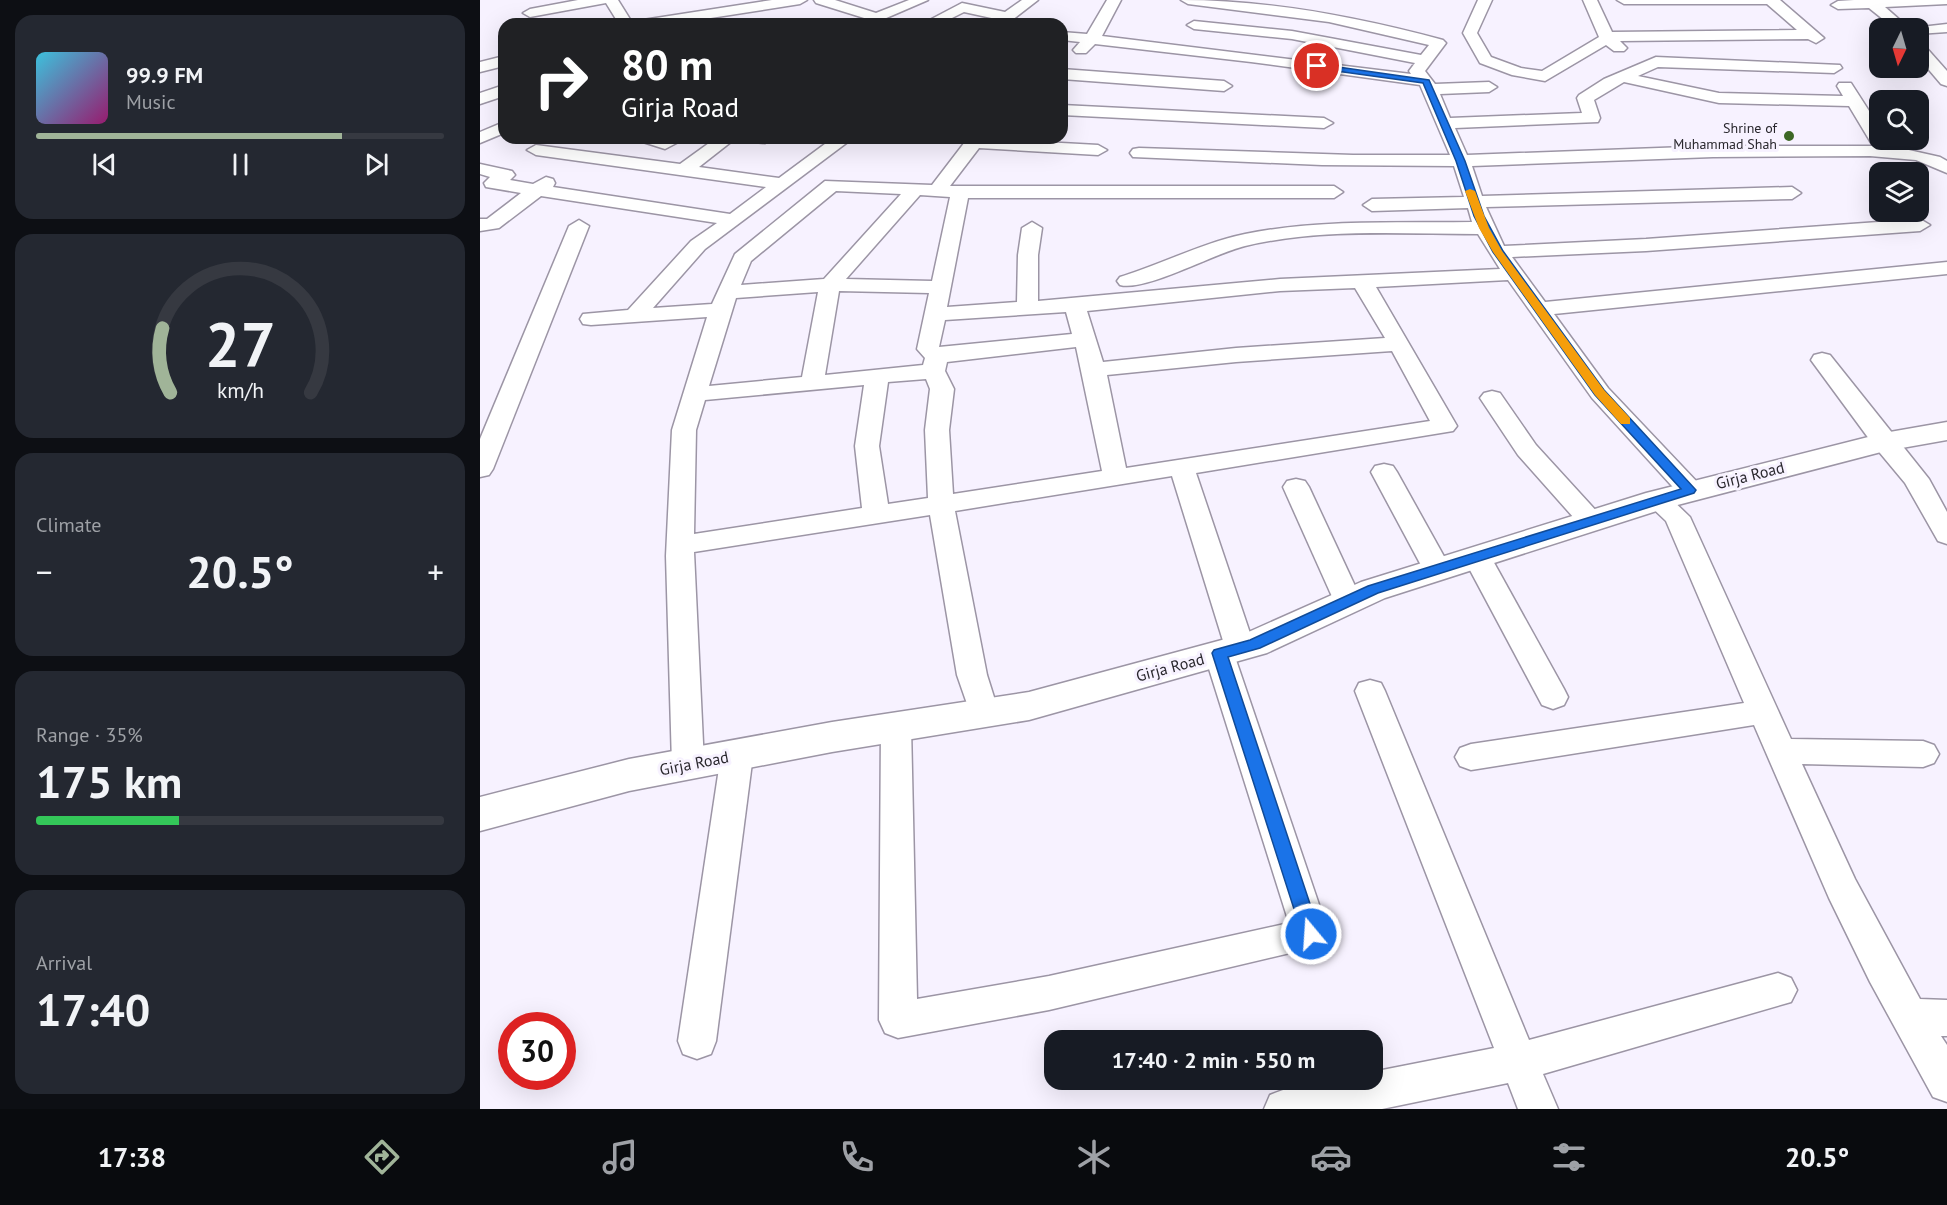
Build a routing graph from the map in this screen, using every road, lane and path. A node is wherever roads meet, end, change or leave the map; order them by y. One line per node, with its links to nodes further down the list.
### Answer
1 (601, 0): 19 (street)
2 (611, 0): 21 (street)
3 (699, 0): 20 (street)
4 (800, 0): 20 (street)
5 (821, 0): 23 (street)
6 (921, 0): 23 (street)
7 (1031, 0): 26 (street)
8 (1114, 0): 34 (street)
9 (1188, 0): 35 (street)
10 (1485, 0): 33 (street)
11 (1590, 0): 33 (street)
12 (1624, 0): 13 (street)
13 (1691, 0): 14 (street)
14 (1764, 0)
15 (1772, 0): 31 (street)
16 (1947, 0): 17 (street)
17 (1870, 2): 18 (street); 27 (street)
18 (1838, 5)
19 (530, 12)
20 (711, 14): 22 (street)
21 (622, 18)
22 (684, 18)
23 (877, 18)
24 (941, 18): 25 (street)
25 (994, 18)
26 (1011, 18)
27 (1890, 18)
28 (1194, 25): 35 (street)
29 (1947, 28): 30 (street)
30 (1929, 29)
31 (1813, 34): 33 (street); 39 (street)
32 (1068, 37): 34 (street)
33 (1607, 38): 38 (street)
34 (1091, 41): 37 (street); 43 (street)
35 (1425, 60): 43 (street)
36 (1929, 60): 42 (street)
37 (1068, 62)
38 (1656, 62): 39 (street); 41 (street)
39 (1834, 68): 48 (street)
40 (1068, 74): 44 (street)
41 (1623, 77): 48 (street); 51 (street)
42 (1947, 81)
43 (1428, 85): 45 (street); 51 (street)
44 (1224, 86)
45 (1489, 87)
46 (498, 92): 47 (street)
47 (480, 99)
48 (1854, 101): 62 (street)
49 (1068, 110): 50 (street)
50 (1324, 123)
51 (1444, 123): 63 (street)
52 (498, 130): 53 (street)
53 (480, 138)
54 (546, 144): 59 (street)
55 (719, 144): 66 (street)
56 (836, 144): 69 (street)
57 (972, 144): 71 (street)
58 (1025, 144): 60 (street)
59 (536, 150): 66 (street); 67 (street)
60 (1098, 150)
61 (1138, 153): 63 (street)
62 (1886, 153): 63 (street); 64 (street)
63 (1461, 161): 75 (street)
64 (1947, 168)
65 (480, 169): 67 (street)
66 (681, 172): 69 (street)
67 (500, 174): 70 (street)
68 (559, 174): 70 (street)
69 (782, 184): 77 (street)
70 (536, 190): 77 (street); 82 (street)
71 (926, 190): 72 (street); 88 (street); 90 (street)
72 (960, 192): 73 (street); 89 (street)
73 (1334, 192)
74 (1792, 193): 75 (street)
75 (1474, 204): 76 (street); 81 (street)
76 (1372, 205)
77 (734, 220): 95 (street)
78 (1920, 225): 83 (street)
79 (579, 226): 109 (street)
80 (1032, 228): 92 (street)
81 (1484, 228): 83 (street); 86 (street)
82 (484, 229)
83 (1498, 252): 85 (street)
84 (1947, 268): 93 (street)
85 (1514, 274): 87 (street); 93 (street)
86 (1127, 281)
87 (1362, 281): 91 (street); 98 (street)
88 (830, 285): 89 (street); 90 (street); 103 (street)
89 (940, 287): 94 (street)
90 (724, 301): 95 (street); 104 (street)
91 (1075, 305): 92 (street); 97 (street)
92 (1027, 308): 94 (street)
93 (1540, 309): 113 (street)
94 (935, 314): 100 (street)
95 (634, 316): 96 (street)
96 (591, 319)
97 (1085, 339): 100 (street); 101 (street)
98 (1399, 344): 101 (street); 108 (street)
99 (1822, 360): 107 (street)
100 (935, 364): 102 (street); 114 (street)
101 (1094, 369): 111 (street)
102 (877, 377): 103 (street); 115 (street)
103 (812, 383): 104 (street)
104 (695, 394): 118 (street)
105 (1492, 398): 116 (street)
106 (1947, 431): 107 (main road, Girja Road)
107 (1884, 442): 113 (main road, Girja Road); 117 (street)
108 (1181, 465): 111 (street); 122 (street)
109 (480, 469)
110 (1384, 472): 120 (street)
111 (1115, 475): 114 (street)
112 (1296, 487): 121 (street)
113 (1673, 495): 116 (main road, Girja Road); 125 (street)
114 (941, 503): 115 (street); 126 (street)
115 (876, 514): 118 (street)
116 (1591, 521): 119 (main road, Girja Road)
117 (1947, 535)
118 (680, 545): 132 (street)
119 (1477, 557): 120 (main road, Girja Road); 124 (street)
120 (1437, 570): 121 (main road, Girja Road)
121 (1348, 601): 122 (main road, Girja Road)
122 (1230, 651): 126 (main road, Girja Road); 127 (street)
123 (1370, 691): 138 (street)
124 (1553, 697)
125 (1764, 712): 128 (street); 131 (street)
126 (984, 713): 127 (main road, Girja Road)
127 (896, 726): 130 (main road, Girja Road)
128 (1781, 751): 129 (street); 135 (street)
129 (1923, 754)
130 (737, 755): 132 (main road, Girja Road); 137 (street)
131 (1471, 757)
132 (688, 764): 133 (main road, Girja Road)
133 (480, 814)
134 (1778, 990): 138 (street)
135 (1910, 1017): 136 (street); 139 (street)
136 (1947, 1018)
137 (697, 1041)
138 (1519, 1062): 140 (street); 141 (street)
139 (1947, 1083)
140 (1284, 1109)
141 (1538, 1109)

